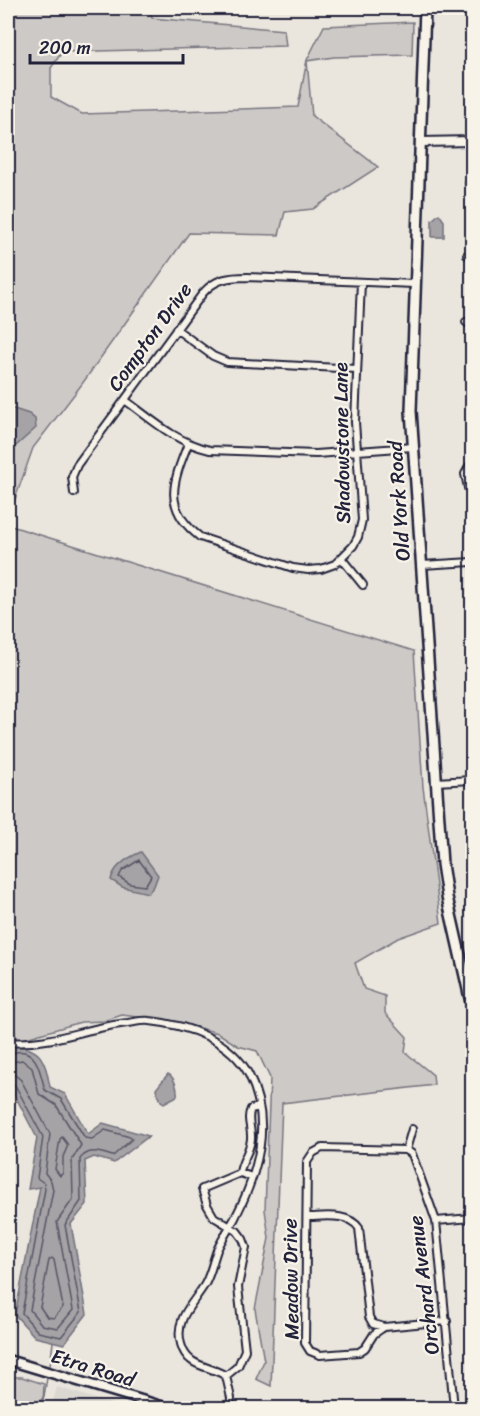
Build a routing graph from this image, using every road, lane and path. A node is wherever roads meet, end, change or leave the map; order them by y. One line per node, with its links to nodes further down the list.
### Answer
1 (425, 8): 3 (main road, Old York Road)
2 (472, 141): 3 (street)
3 (421, 142): 5 (main road, Old York Road)
4 (361, 282): 5 (street, Compton Drive); 8 (street, Compton Drive); 9 (street, Shadowstone Lane)
5 (414, 284): 12 (main road, Old York Road)
6 (466, 322): 7 (street)
7 (472, 327)
8 (176, 329): 9 (street); 10 (street, Compton Drive)
9 (357, 369): 13 (street, Shadowstone Lane)
10 (125, 400): 11 (street); 16 (street, Compton Drive)
11 (188, 444): 13 (street); 17 (street)
12 (413, 447): 13 (street); 19 (main road, Old York Road)
13 (357, 451): 17 (street, Shadowstone Lane)
14 (472, 461): 15 (street)
15 (468, 488)
16 (74, 493)
17 (342, 559): 20 (street)
18 (472, 561): 19 (street)
19 (422, 565): 22 (main road, Old York Road)
20 (363, 585)
21 (472, 780): 22 (street)
22 (435, 782): 23 (main road, Old York Road)
23 (472, 1007)
24 (17, 1042): 25 (street)
25 (259, 1107): 28 (street); 29 (street)
26 (412, 1129): 27 (street)
27 (406, 1150): 30 (street, Meadow Drive); 32 (street, Orchard Avenue)
28 (240, 1173): 29 (street); 33 (street)
29 (252, 1177): 33 (street)
30 (307, 1217): 35 (street); 35 (street, Meadow Drive)
31 (472, 1218): 32 (street)
32 (436, 1221): 34 (street, Orchard Avenue)
33 (230, 1227): 37 (street); 37 (street)
34 (447, 1321): 35 (street); 40 (street, Orchard Avenue)
35 (384, 1327)
36 (8, 1360): 38 (main road, Etra Road)
37 (226, 1376): 39 (street)
38 (168, 1408)
39 (230, 1408)
40 (454, 1408)

